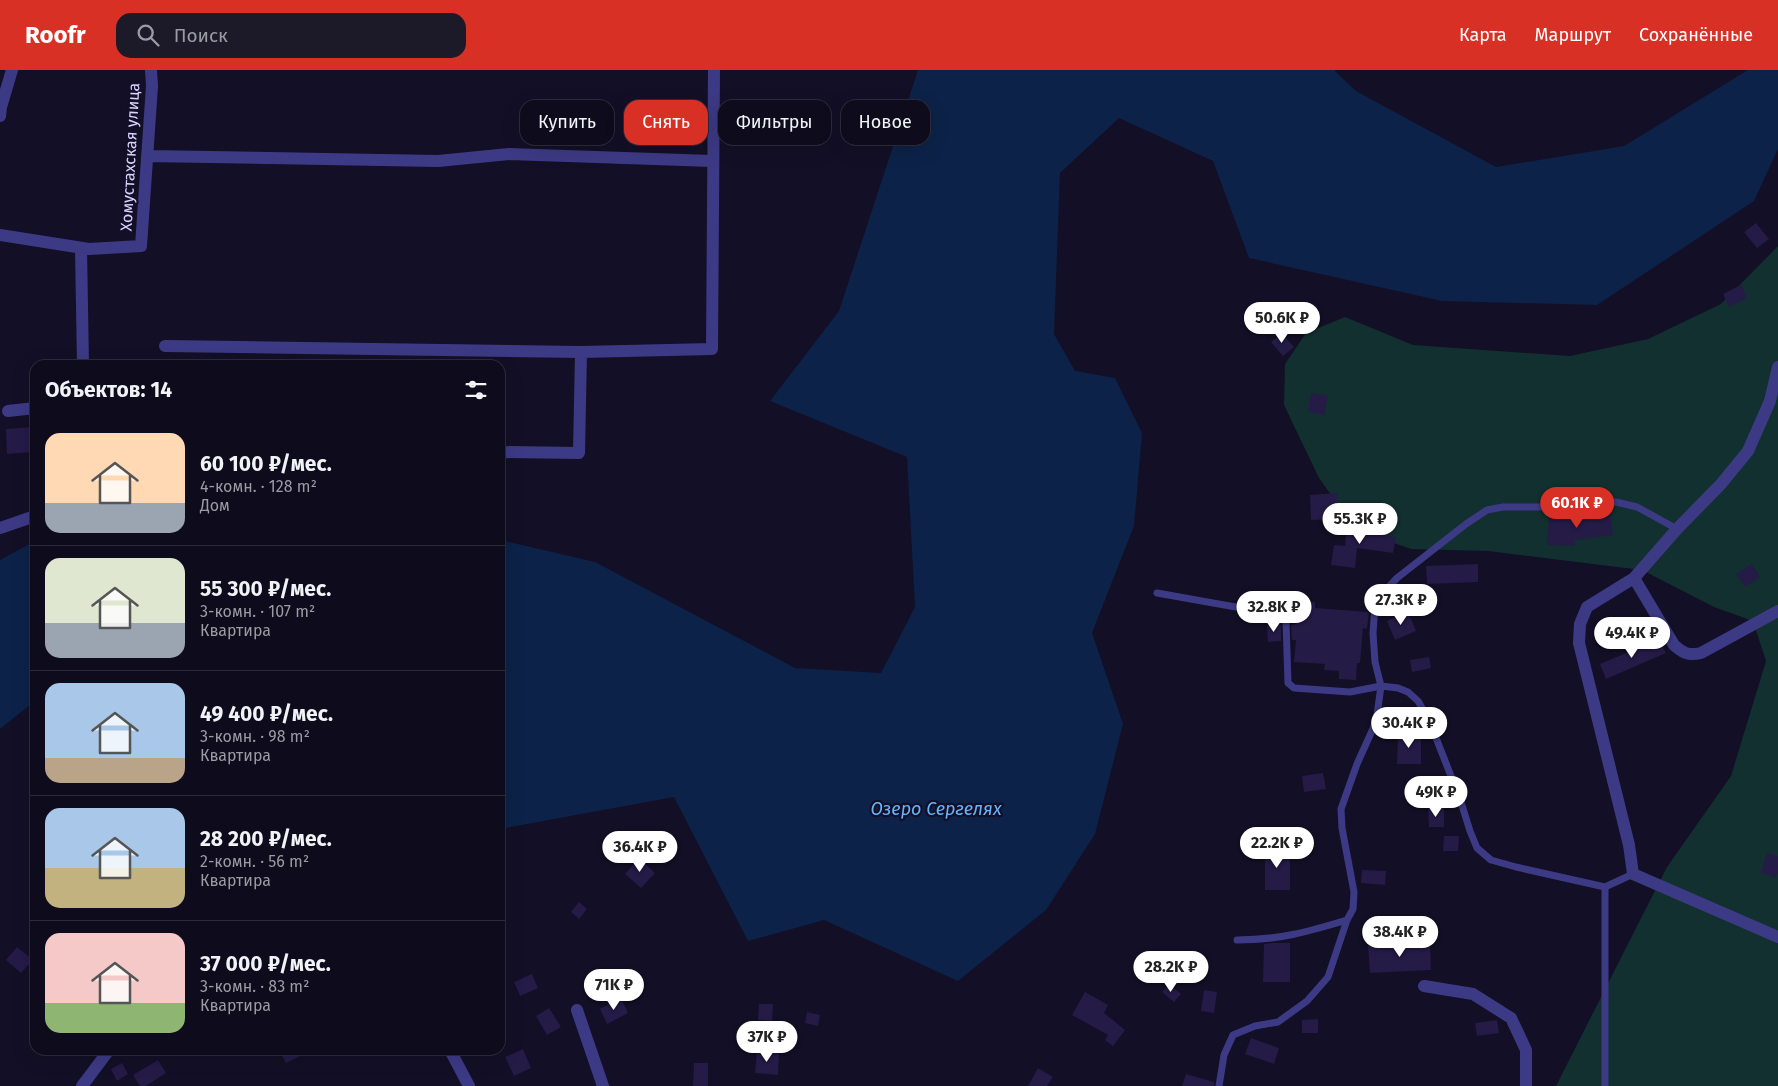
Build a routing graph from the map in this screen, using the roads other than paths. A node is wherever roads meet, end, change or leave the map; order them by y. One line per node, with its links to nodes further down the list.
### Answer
1 (12, 70): 4 (street)
2 (151, 70): 5 (street, Хомустахская улица)
3 (714, 70): 6 (street)
4 (0, 116)
5 (147, 156): 6 (street); 8 (street, Хомустахская улица)
6 (712, 161): 10 (street)
7 (0, 235): 8 (street)
8 (81, 248): 11 (street)
9 (165, 346): 10 (street)
10 (581, 352): 15 (street)
11 (83, 360)
12 (1778, 367): 18 (street)
13 (30, 409): 14 (street)
14 (8, 411)
15 (505, 452)
16 (30, 518): 17 (street)
17 (0, 528)
18 (1677, 529): 19 (street); 22 (lane)
19 (1634, 578): 21 (street); 23 (street)
20 (1157, 593): 22 (lane)
21 (1778, 611)
22 (1381, 686): 24 (lane); 25 (lane)
23 (1632, 874): 24 (lane); 26 (street)
24 (1605, 887): 37 (lane)
25 (1347, 920): 27 (lane); 35 (lane)
26 (1778, 938)
27 (1237, 940)
28 (1424, 986): 36 (street)
29 (577, 1010): 34 (street)
30 (104, 1055): 32 (street)
31 (453, 1055): 33 (street)
32 (82, 1086)
33 (469, 1086)
34 (604, 1086)
35 (1219, 1086)
36 (1526, 1086)
37 (1605, 1086)

